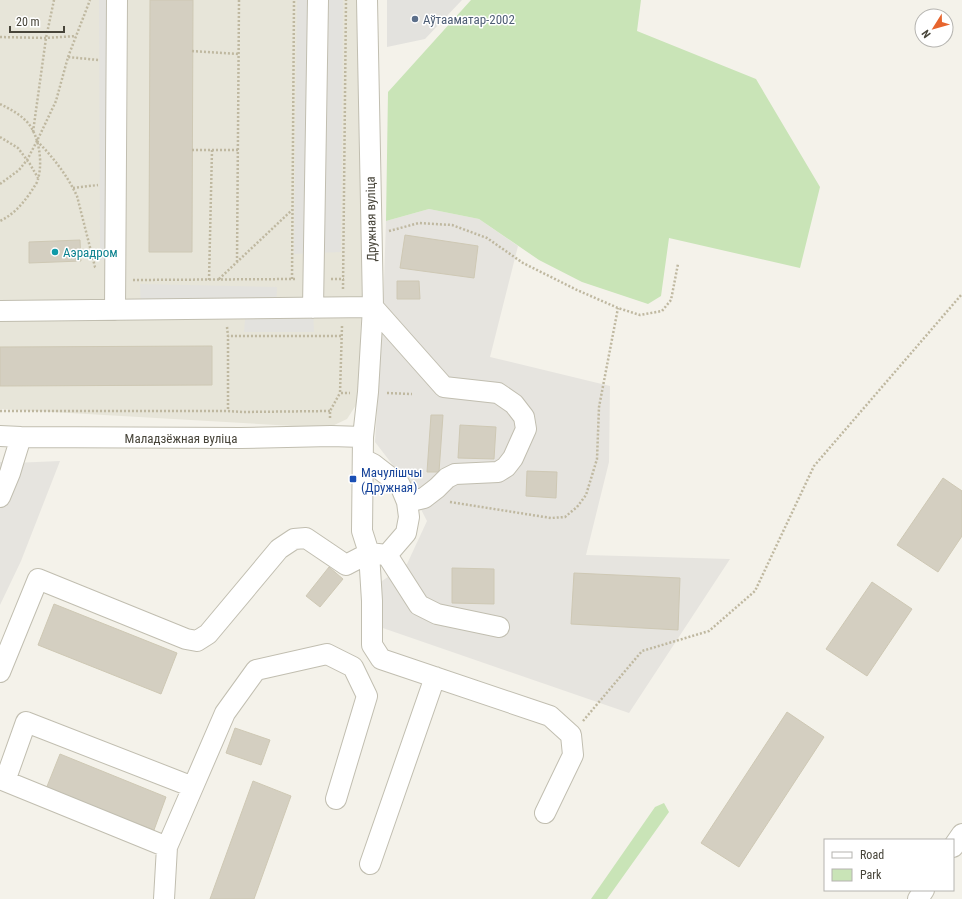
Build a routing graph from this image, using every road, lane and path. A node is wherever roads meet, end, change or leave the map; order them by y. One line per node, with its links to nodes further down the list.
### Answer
1 (54, 0): 11 (path)
2 (90, 0): 9 (path)
3 (118, 0): 15 (street)
4 (239, 0): 13 (path)
5 (294, 0): 28 (path)
6 (318, 0): 34 (street)
7 (346, 0): 35 (path)
8 (367, 0): 30 (street, Дружная вуліца)
9 (76, 36): 11 (path); 14 (path)
10 (0, 38): 11 (path)
11 (46, 38): 17 (path)
12 (192, 51): 13 (path)
13 (238, 54): 22 (path)
14 (68, 57): 15 (path); 19 (path)
15 (117, 62): 25 (street)
16 (0, 104): 17 (path)
17 (33, 133): 19 (path)
18 (0, 137): 23 (path)
19 (37, 141): 23 (path); 24 (path); 27 (path)
20 (192, 150): 21 (path)
21 (212, 150): 22 (path); 36 (path)
22 (238, 150): 31 (path)
23 (27, 160): 24 (path); 26 (path)
24 (38, 179): 29 (path)
25 (116, 183): 27 (path); 38 (street)
26 (0, 184)
27 (73, 188): 38 (path)
28 (292, 210): 31 (path); 33 (path)
29 (0, 221)
30 (371, 236): 41 (street, Дружная вуліца); 43 (path)
31 (237, 262): 37 (path)
32 (678, 264): 43 (path)
33 (292, 279): 34 (path); 37 (path)
34 (312, 279): 35 (path); 42 (street)
35 (344, 279): 40 (path)
36 (209, 280): 37 (path); 38 (path)
37 (219, 280)
38 (115, 282): 44 (street)
39 (962, 294): 62 (path)
40 (343, 307): 41 (street); 42 (street); 46 (path)
41 (373, 307): 47 (street, Дружная вуліца); 57 (street)
42 (312, 308): 44 (street)
43 (618, 308): 57 (path)
44 (115, 310): 45 (street)
45 (0, 311)
46 (342, 336): 47 (path); 50 (path)
47 (368, 392): 48 (path); 53 (street, Дружная вуліца)
48 (412, 394)
49 (0, 411): 50 (path)
50 (228, 411): 51 (path)
51 (330, 411)
52 (0, 436): 54 (street, Маладзёжная вуліца)
53 (363, 437): 54 (street, Маладзёжная вуліца); 55 (street, Дружная вуліца)
54 (21, 438): 56 (street)
55 (363, 459): 57 (street); 58 (street, Дружная вуліца)
56 (0, 496)
57 (416, 500): 58 (street)
58 (378, 554): 59 (street); 60 (street); 61 (street)
59 (499, 627)
60 (0, 672)
61 (435, 678): 62 (street); 69 (street)
62 (571, 735): 65 (street)
63 (193, 787): 64 (street); 68 (street); 68 (street)
64 (336, 799)
65 (545, 813)
66 (962, 834): 67 (street)
67 (954, 846)
68 (167, 848): 70 (street)
69 (370, 864)
70 (164, 899)

